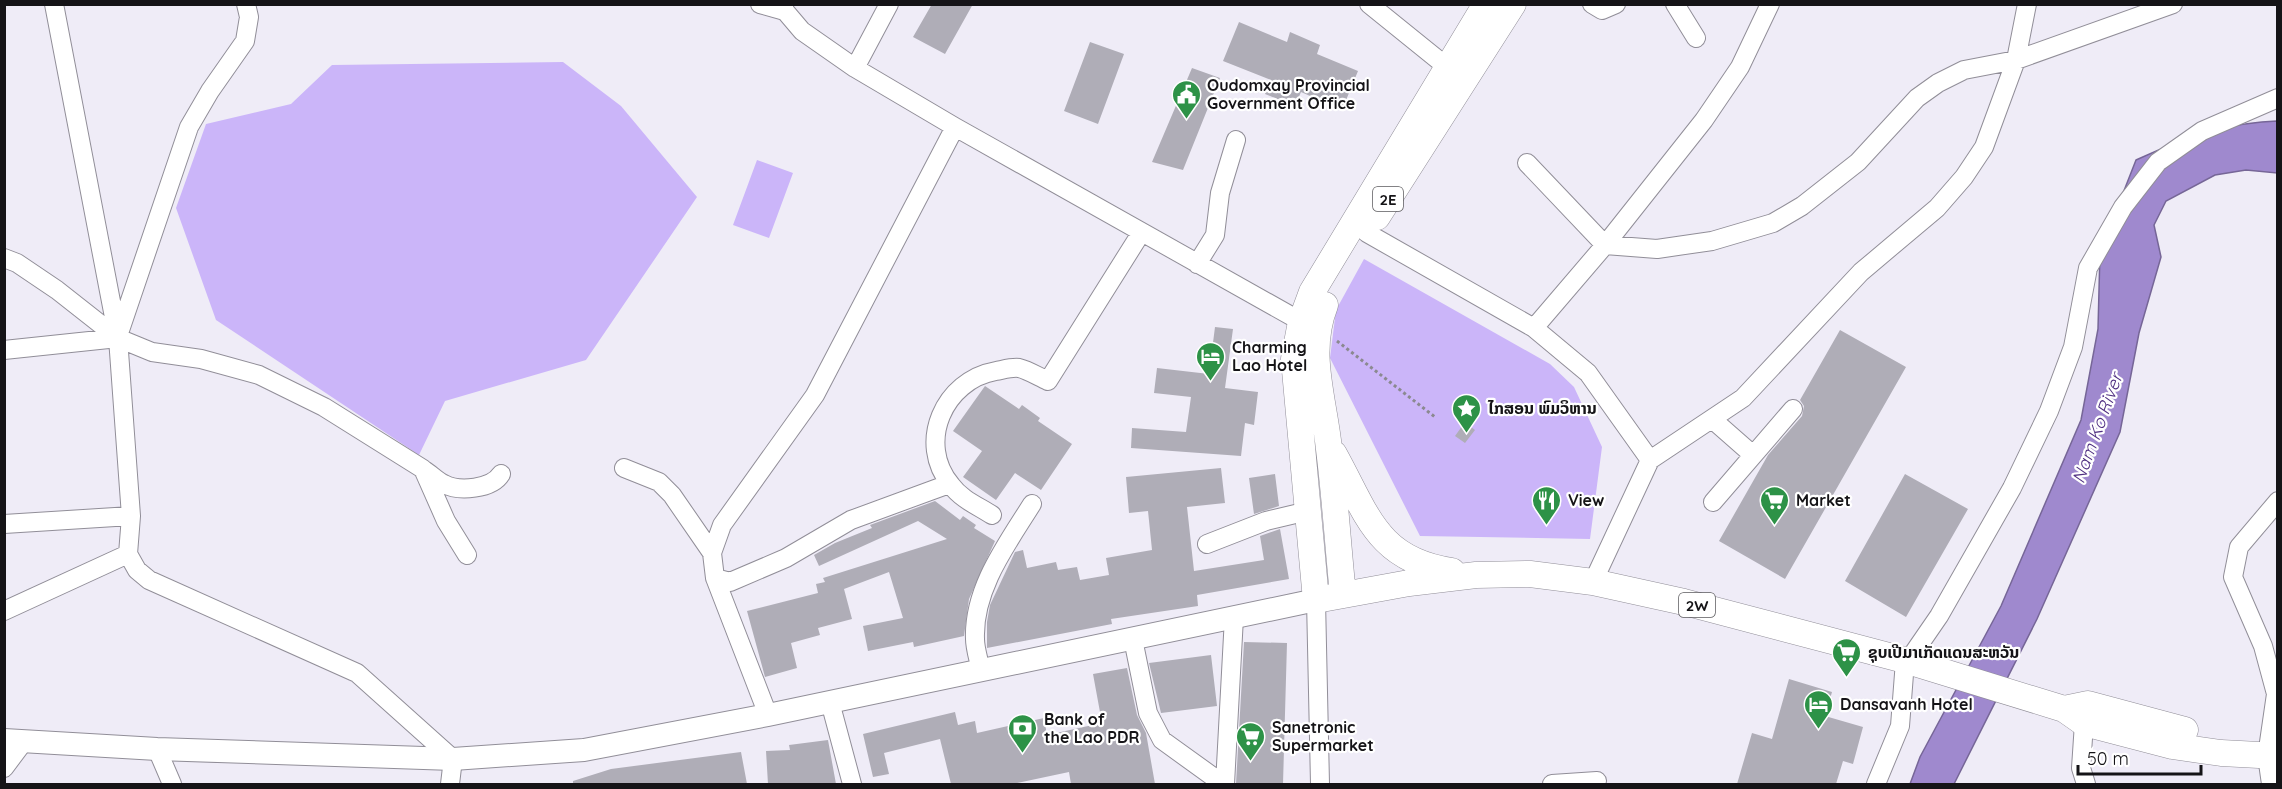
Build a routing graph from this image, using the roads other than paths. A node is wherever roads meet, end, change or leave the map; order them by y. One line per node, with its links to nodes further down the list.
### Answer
1 (54, 4): 31 (street)
2 (246, 4): 31 (street)
3 (760, 4): 14 (street)
4 (889, 4): 18 (street)
5 (1369, 4): 17 (street)
6 (1486, 4): 17 (highway, 2E)
7 (1514, 4): 20 (highway, 2E)
8 (1592, 4): 9 (street)
9 (1616, 4)
10 (1675, 4): 15 (street)
11 (1770, 4): 26 (street)
12 (2027, 4): 16 (street)
13 (2173, 4): 16 (street)
14 (784, 8): 18 (street)
15 (1696, 38)
16 (2016, 60): 26 (street); 34 (street)
17 (1447, 67): 20 (highway, 2E)
18 (855, 68): 21 (street)
19 (2277, 98): 61 (street)
20 (1438, 102): 25 (highway, 2E); 29 (highway, 2E)
21 (955, 127): 24 (street); 50 (street)
22 (1236, 140): 28 (street)
23 (1527, 163): 26 (street)
24 (1141, 233): 28 (street); 41 (street)
25 (1367, 233): 29 (highway, 2E); 30 (street)
26 (1605, 245): 30 (street)
27 (4, 258): 31 (street)
28 (1197, 264): 29 (street)
29 (1311, 326): 35 (highway, 2E); 45 (highway, 2E)
30 (1534, 328): 37 (street)
31 (117, 338): 32 (street); 39 (street); 47 (street)
32 (4, 350)
33 (1793, 409): 36 (street)
34 (1712, 419): 36 (street); 37 (street)
35 (1329, 446): 53 (highway); 56 (highway, 2E)
36 (1753, 455): 43 (street)
37 (1650, 460): 55 (street)
38 (624, 468): 50 (street)
39 (423, 469): 40 (street); 52 (street)
40 (501, 474)
41 (950, 484): 46 (street); 54 (street)
42 (2277, 501): 67 (street)
43 (1713, 502)
44 (1032, 504): 62 (street)
45 (1308, 511): 49 (street); 57 (highway, 2E)
46 (992, 515)
47 (131, 516): 48 (street); 51 (street)
48 (4, 524)
49 (1207, 544)
50 (712, 553): 54 (street)
51 (128, 554): 58 (street); 69 (street)
52 (467, 555)
53 (1476, 575): 55 (highway, 2W); 56 (highway, 2W)
54 (716, 578): 65 (street)
55 (1593, 582): 61 (highway, 2W)
56 (1343, 595): 57 (highway, 2W)
57 (1316, 600): 59 (main road); 76 (street)
58 (4, 611)
59 (1234, 617): 60 (main road); 75 (street)
60 (1133, 639): 62 (main road); 75 (street)
61 (1909, 662): 64 (highway, 2W); 78 (street)
62 (981, 670): 63 (main road)
63 (830, 702): 65 (main road); 74 (street)
64 (2063, 712): 67 (highway, 2W); 79 (street)
65 (768, 715): 69 (main road)
66 (15, 740): 68 (main road); 70 (street)
67 (2273, 748): 80 (street)
68 (157, 749): 69 (main road); 72 (street)
69 (453, 759): 73 (street)
70 (4, 768)
71 (1597, 781): 77 (street)
72 (172, 784)
73 (450, 784)
74 (852, 784)
75 (1224, 784)
76 (1320, 784)
77 (1552, 784)
78 (1876, 784)
79 (2086, 784)
80 (2271, 784)

